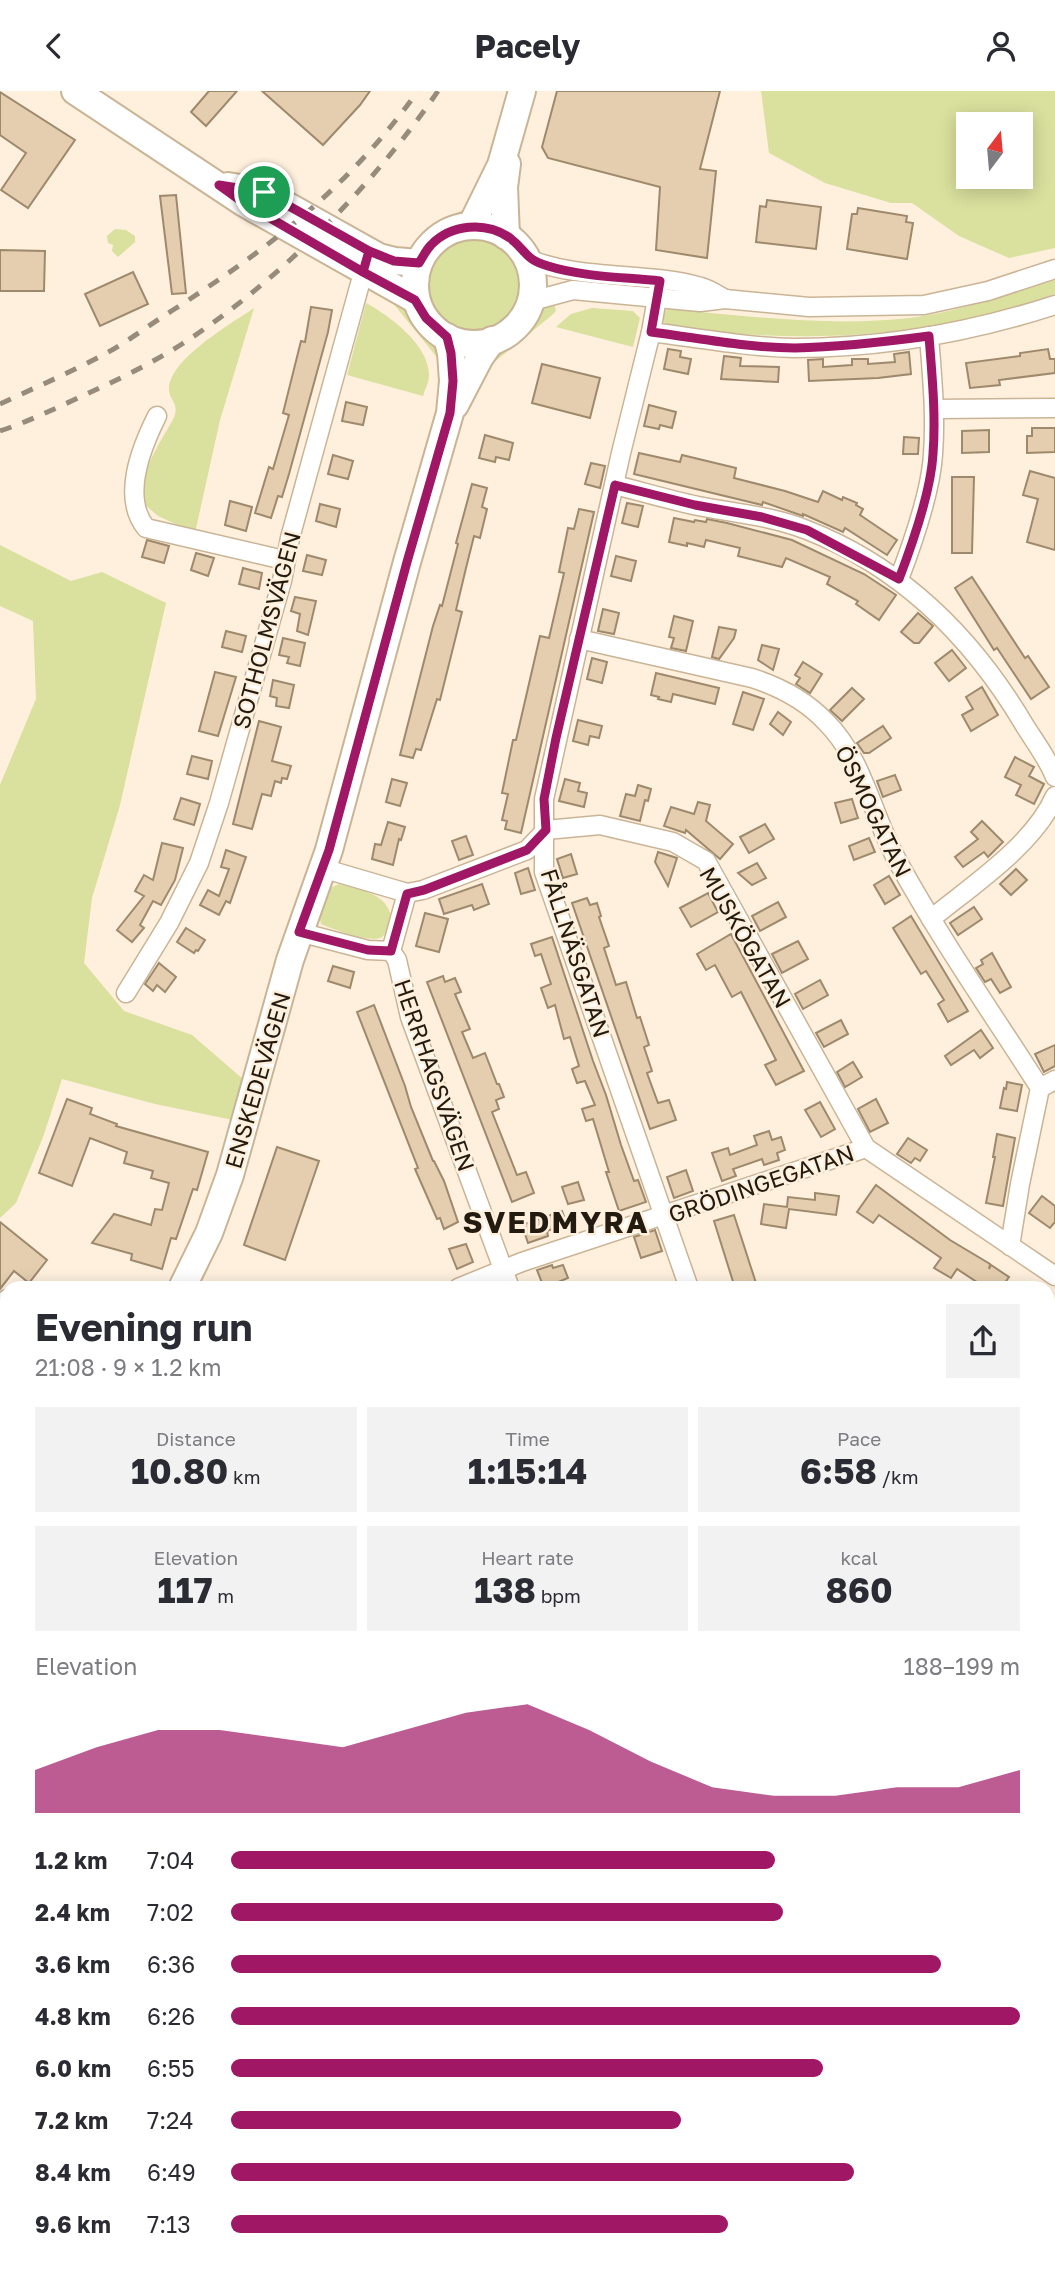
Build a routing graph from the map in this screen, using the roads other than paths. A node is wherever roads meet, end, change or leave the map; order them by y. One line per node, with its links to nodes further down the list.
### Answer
1 (75, 91): 7 (street)
2 (522, 91): 3 (street)
3 (510, 134): 4 (street); 5 (street)
4 (471, 226): 5 (street); 8 (street)
5 (506, 236): 6 (street)
6 (528, 259): 10 (street); 14 (street)
7 (366, 262): 8 (street); 13 (street); 25 (street, SOTHOLMSVÄGEN)
8 (419, 263): 13 (street)
9 (1055, 269): 12 (street)
10 (660, 281): 11 (street, FÅLLNÄSGATAN); 12 (street)
11 (657, 299): 12 (street); 14 (street); 16 (street, FÅLLNÄSGATAN)
12 (726, 299)
13 (415, 300): 18 (street)
14 (532, 301): 19 (street)
15 (1055, 305): 17 (street)
16 (651, 332): 17 (street); 24 (street, FÅLLNÄSGATAN)
17 (929, 336): 21 (street)
18 (447, 337): 19 (street); 22 (street, ENSKEDEVÄGEN)
19 (492, 340): 22 (street, ENSKEDEVÄGEN)
20 (1055, 408): 21 (street)
21 (935, 409): 26 (street)
22 (450, 413): 31 (street, ENSKEDEVÄGEN)
23 (157, 416): 25 (street)
24 (615, 485): 26 (street); 27 (street, FÅLLNÄSGATAN)
25 (284, 560): 36 (street, SOTHOLMSVÄGEN)
26 (899, 579): 28 (street)
27 (579, 639): 30 (street, FÅLLNÄSGATAN); 33 (street, ÖSMOGATAN)
28 (1055, 777)
29 (1055, 796): 33 (street)
30 (546, 830): 32 (street); 38 (street, MUSKÖGATAN); 39 (street, FÅLLNÄSGATAN)
31 (334, 871): 32 (street); 34 (street, ENSKEDEVÄGEN)
32 (407, 894): 35 (street)
33 (930, 919): 37 (street, ÖSMOGATAN)
34 (299, 932): 35 (street, HERRHAGSVÄGEN); 43 (street, ENSKEDEVÄGEN)
35 (391, 951): 42 (street, HERRHAGSVÄGEN)
36 (126, 993)
37 (1047, 1084): 40 (street)
38 (866, 1148): 39 (street, GRÖDINGEGATAN); 40 (street, MUSKÖGATAN)
39 (663, 1216): 42 (street, GRÖDINGEGATAN); 44 (street, FÅLLNÄSGATAN)
40 (1010, 1246): 41 (street, MUSKÖGATAN)
41 (1055, 1276)
42 (506, 1280)
43 (186, 1281)
44 (686, 1281)

